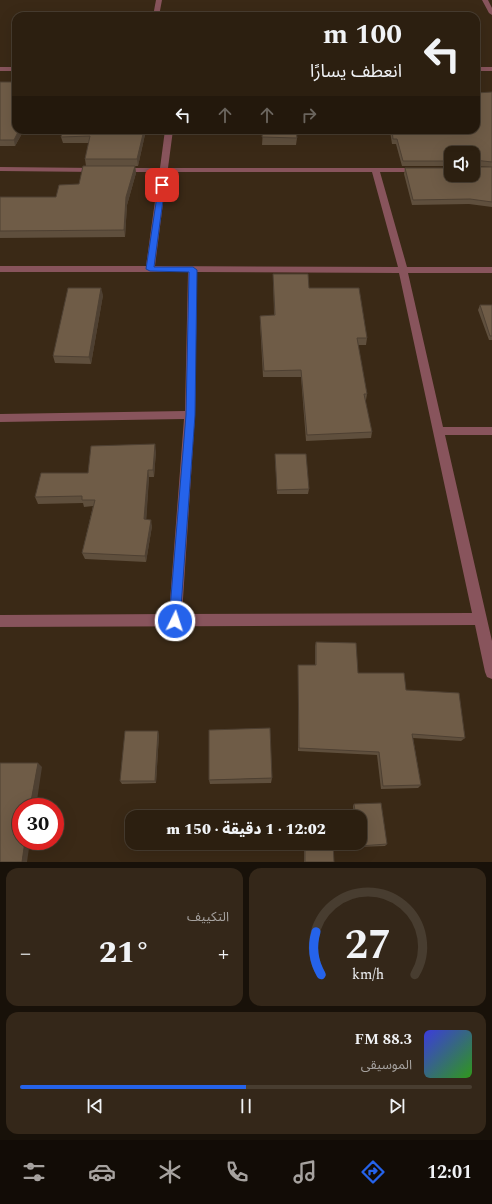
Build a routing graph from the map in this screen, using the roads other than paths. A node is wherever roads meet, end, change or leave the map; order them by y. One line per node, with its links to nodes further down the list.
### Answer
1 (159, 0): 3 (street)
2 (485, 0): 4 (street)
3 (157, 12)
4 (492, 14)
5 (0, 69): 6 (street)
6 (12, 69)
7 (480, 69): 8 (street)
8 (492, 69)
9 (169, 134): 12 (street)
10 (0, 170): 12 (street)
11 (429, 170): 13 (street)
12 (164, 171): 13 (street); 15 (street)
13 (376, 171): 17 (street)
14 (0, 269): 15 (street)
15 (150, 269): 16 (street)
16 (193, 270): 17 (street); 19 (street)
17 (403, 270): 18 (street); 21 (street)
18 (492, 270)
19 (190, 415): 20 (street); 25 (street)
20 (0, 418)
21 (439, 431): 22 (street); 23 (street)
22 (492, 431)
23 (480, 619): 25 (street); 26 (street)
24 (0, 621): 25 (street)
25 (175, 621)
26 (492, 672)

